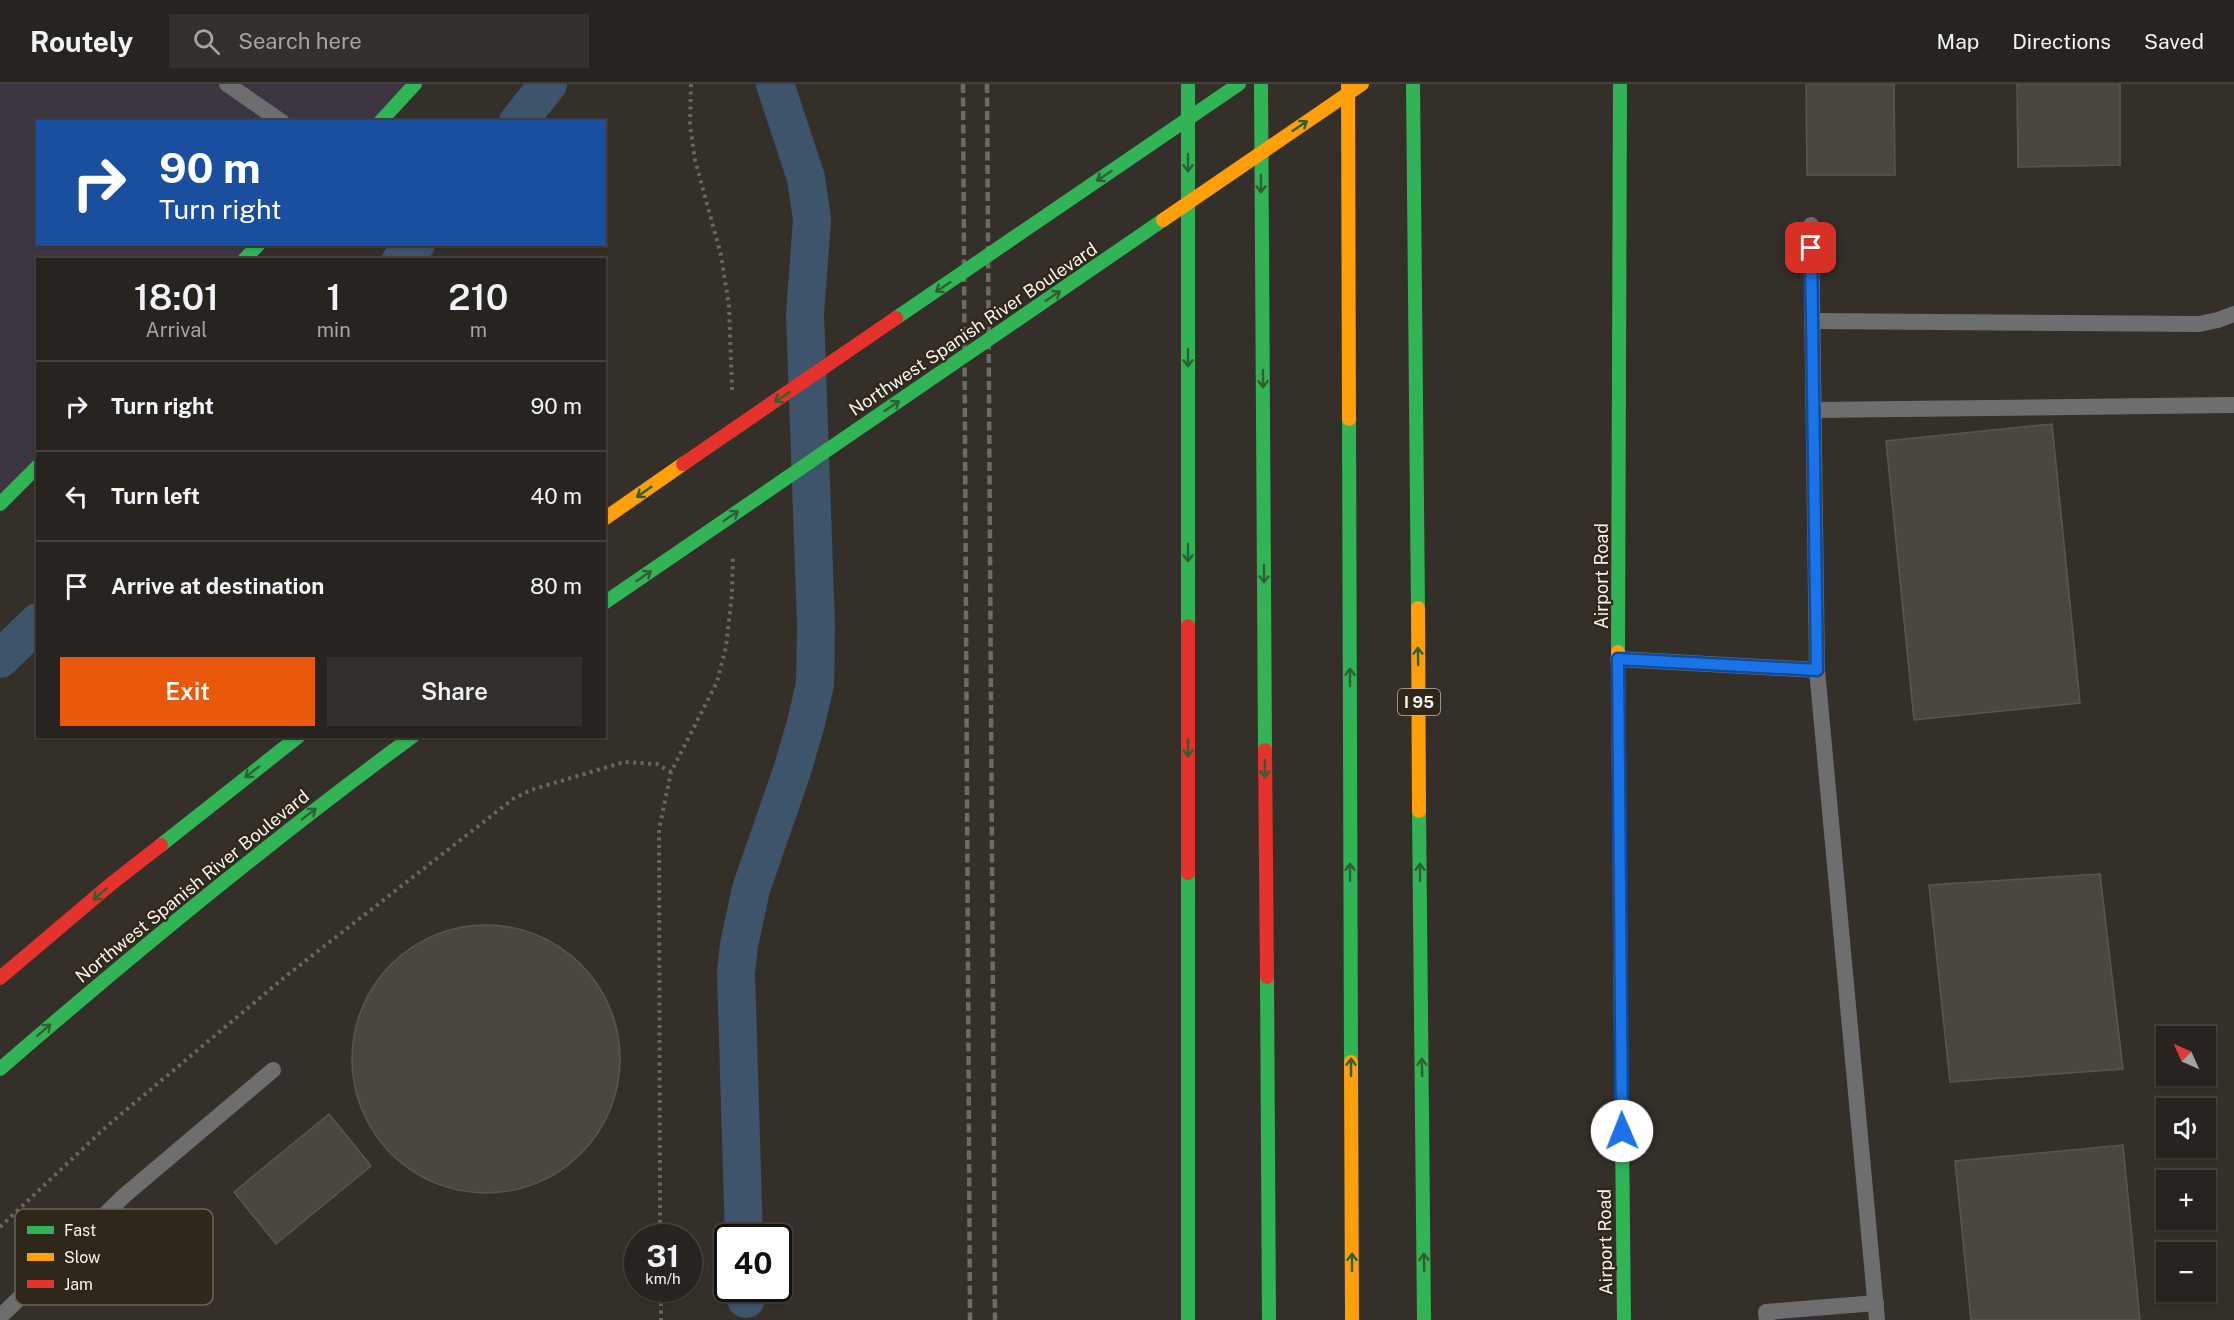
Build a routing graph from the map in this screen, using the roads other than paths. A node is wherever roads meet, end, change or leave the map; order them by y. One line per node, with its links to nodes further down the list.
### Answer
1 (227, 84): 10 (lane)
2 (415, 84): 11 (main road)
3 (1188, 84): 34 (main road, one-way to 34)
4 (1239, 84): 21 (main road, one-way to 21, bridge)
5 (1261, 84): 35 (main road, one-way to 35)
6 (1348, 84): 36 (main road, one-way to 6)
7 (1362, 84): 22 (main road, Northwest Spanish River Boulevard, one-way to 7, bridge)
8 (1413, 84): 37 (main road, I 95, one-way to 8)
9 (1620, 84): 23 (main road, Airport Road)
10 (279, 120)
11 (382, 120)
12 (1811, 225): 16 (lane)
13 (257, 246): 14 (main road)
14 (246, 258)
15 (2234, 314): 16 (lane)
16 (1812, 321): 18 (lane)
17 (2234, 405): 18 (lane)
18 (1814, 410): 24 (lane)
19 (36, 468): 20 (main road)
20 (0, 504)
21 (606, 518)
22 (606, 602)
23 (1618, 659): 24 (lane); 38 (main road, Airport Road)
24 (1817, 670): 32 (lane)
25 (295, 738): 27 (main road, one-way to 27)
26 (410, 738): 28 (main road, Northwest Spanish River Boulevard, one-way to 26)
27 (0, 978)
28 (0, 1069)
29 (273, 1070): 30 (lane)
30 (110, 1209)
31 (15, 1302): 33 (lane)
32 (1876, 1303): 39 (lane); 40 (lane)
33 (0, 1317)
34 (1188, 1320)
35 (1269, 1320)
36 (1352, 1320)
37 (1424, 1320)
38 (1624, 1320)
39 (1767, 1320)
40 (1877, 1320)

